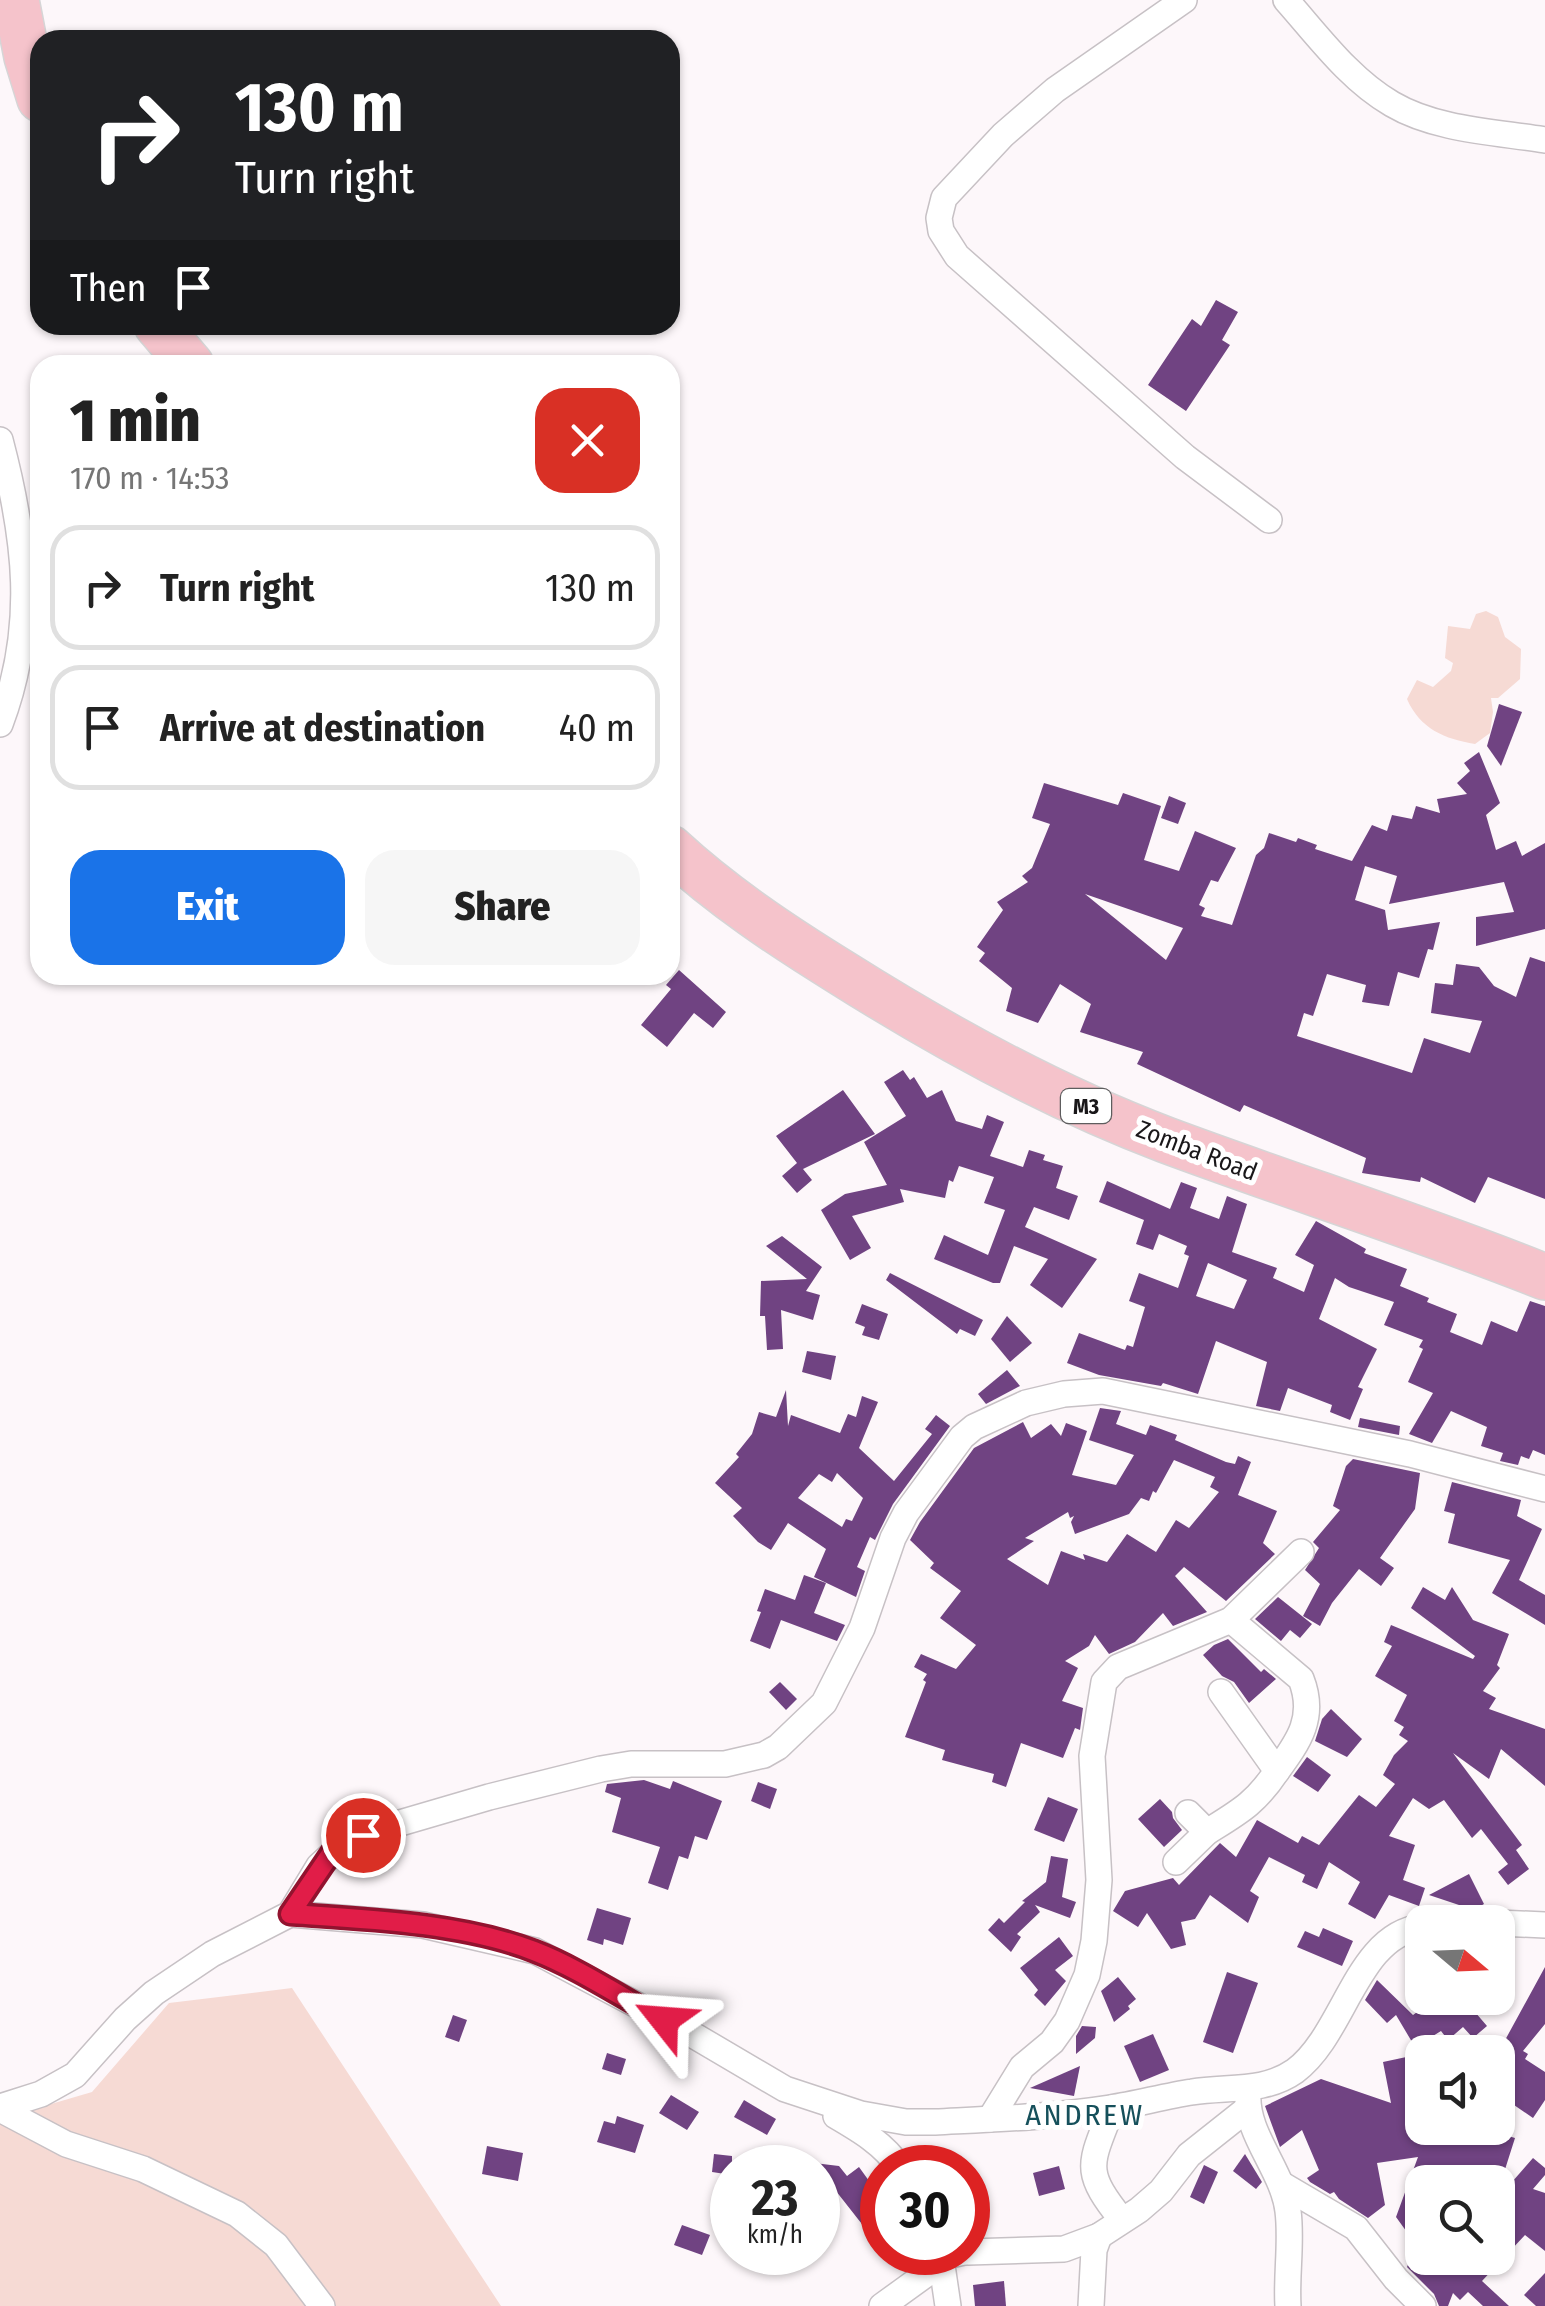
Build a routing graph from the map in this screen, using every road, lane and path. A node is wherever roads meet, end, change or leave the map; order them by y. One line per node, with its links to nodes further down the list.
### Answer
1 (16, 0): 4 (highway)
2 (1184, 0): 9 (street)
3 (1286, 0): 5 (street)
4 (30, 67)
5 (1545, 140)
6 (166, 335): 7 (highway)
7 (183, 355)
8 (0, 440): 10 (street)
9 (1269, 520)
10 (0, 724)
11 (680, 857): 12 (highway, Zomba Road / M3)
12 (1545, 1276)
13 (1545, 1489): 21 (street)
14 (1301, 1552): 15 (street)
15 (1230, 1620): 17 (street); 29 (street)
16 (1222, 1692): 17 (street)
17 (1277, 1771): 19 (street)
18 (1188, 1812): 19 (street)
19 (1207, 1832): 20 (street)
20 (1176, 1862)
21 (290, 1914): 25 (street); 27 (street)
22 (1515, 1924): 23 (street)
23 (1545, 1925)
24 (1405, 1930): 26 (street)
25 (807, 2098): 29 (street); 30 (street)
26 (1248, 2099): 28 (street); 31 (street); 32 (street)
27 (0, 2108): 37 (street)
28 (1112, 2108): 29 (street); 32 (street)
29 (990, 2119)
30 (880, 2145)
31 (1281, 2184): 41 (street); 42 (street)
32 (1122, 2220): 33 (street)
33 (1099, 2236): 34 (street); 40 (street)
34 (990, 2252)
35 (924, 2275): 38 (street)
36 (951, 2275): 39 (street)
37 (322, 2306)
38 (882, 2306)
39 (948, 2306)
40 (1091, 2306)
41 (1288, 2306)
42 (1422, 2306)

